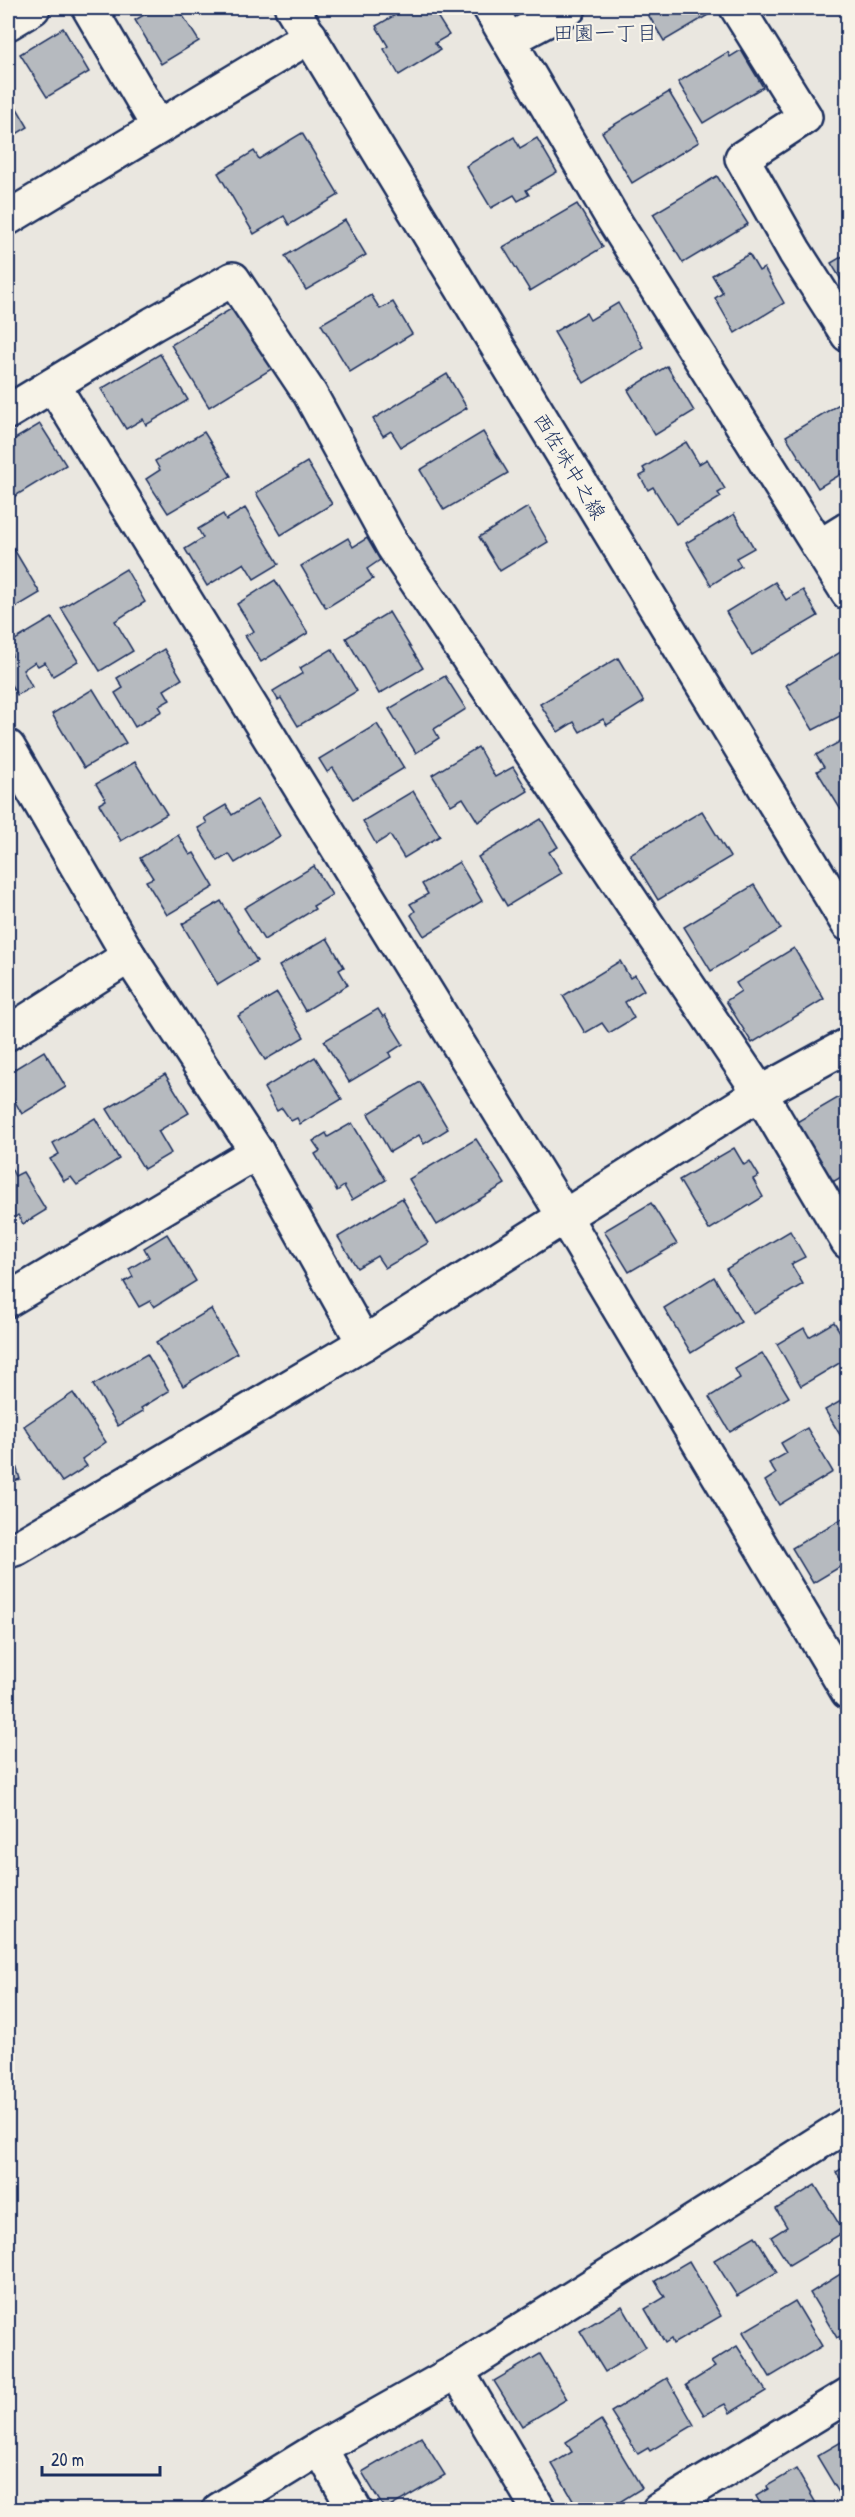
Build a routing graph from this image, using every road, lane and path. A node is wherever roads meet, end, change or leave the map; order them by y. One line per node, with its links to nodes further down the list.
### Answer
1 (33, 8): 7 (street)
2 (89, 8): 10 (street)
3 (292, 8): 8 (street, 西佐味中之線)
4 (490, 8): 9 (street)
5 (569, 8): 9 (street)
6 (736, 8): 12 (street)
7 (8, 23)
8 (310, 36): 10 (street); 19 (street, 西佐味中之線)
9 (511, 39): 16 (street)
10 (158, 126): 11 (street)
11 (8, 218)
12 (848, 335)
13 (53, 385): 14 (street); 23 (street); 25 (street)
14 (8, 412)
15 (848, 529): 16 (street)
16 (819, 547): 17 (street)
17 (848, 593)
18 (8, 747): 20 (street)
19 (848, 924)
20 (129, 956): 21 (street); 24 (street)
21 (8, 1033)
22 (848, 1045): 23 (street)
23 (760, 1093): 25 (street); 26 (street)
24 (257, 1152): 27 (street); 28 (street)
25 (564, 1216): 28 (street); 30 (street)
26 (848, 1242)
27 (8, 1300)
28 (364, 1343): 29 (street)
29 (8, 1551)
30 (848, 1692)
31 (848, 2124): 32 (street)
32 (457, 2371): 34 (street); 37 (street)
33 (848, 2395): 38 (street)
34 (320, 2448): 35 (street); 36 (street)
35 (219, 2510)
36 (355, 2510)
37 (539, 2510)
38 (658, 2510)

